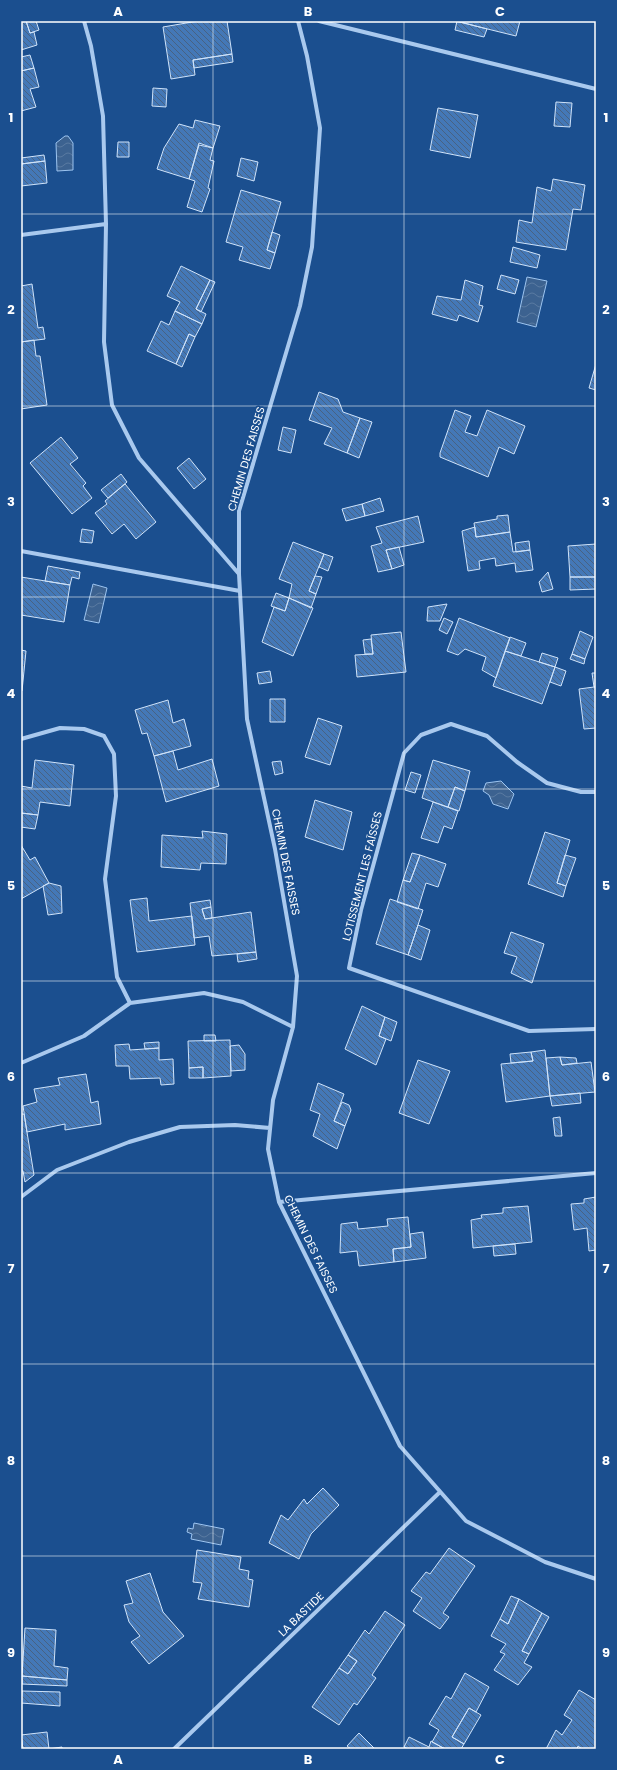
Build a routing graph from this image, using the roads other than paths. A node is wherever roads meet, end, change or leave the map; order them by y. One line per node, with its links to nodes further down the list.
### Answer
1 (84, 21): 5 (street)
2 (298, 21): 8 (street, CHEMIN DES FAISSES)
3 (319, 21): 4 (street)
4 (596, 89)
5 (106, 224): 6 (street); 8 (street)
6 (21, 235)
7 (21, 551): 9 (street)
8 (239, 574): 9 (street, CHEMIN DES FAISSES)
9 (240, 591): 13 (street, CHEMIN DES FAISSES)
10 (21, 739): 12 (street)
11 (596, 792): 14 (street, LOTISSEMENT LES FAÏSSES)
12 (130, 1003): 13 (street); 15 (street)
13 (293, 1027): 16 (street, CHEMIN DES FAISSES)
14 (596, 1029)
15 (21, 1063)
16 (270, 1128): 18 (street); 19 (street, CHEMIN DES FAISSES)
17 (596, 1173): 19 (street)
18 (21, 1197)
19 (278, 1202): 20 (street, CHEMIN DES FAISSES)
20 (440, 1492): 21 (street, CHEMIN DES FAISSES); 22 (street, LA BASTIDE)
21 (596, 1579)
22 (174, 1749)

